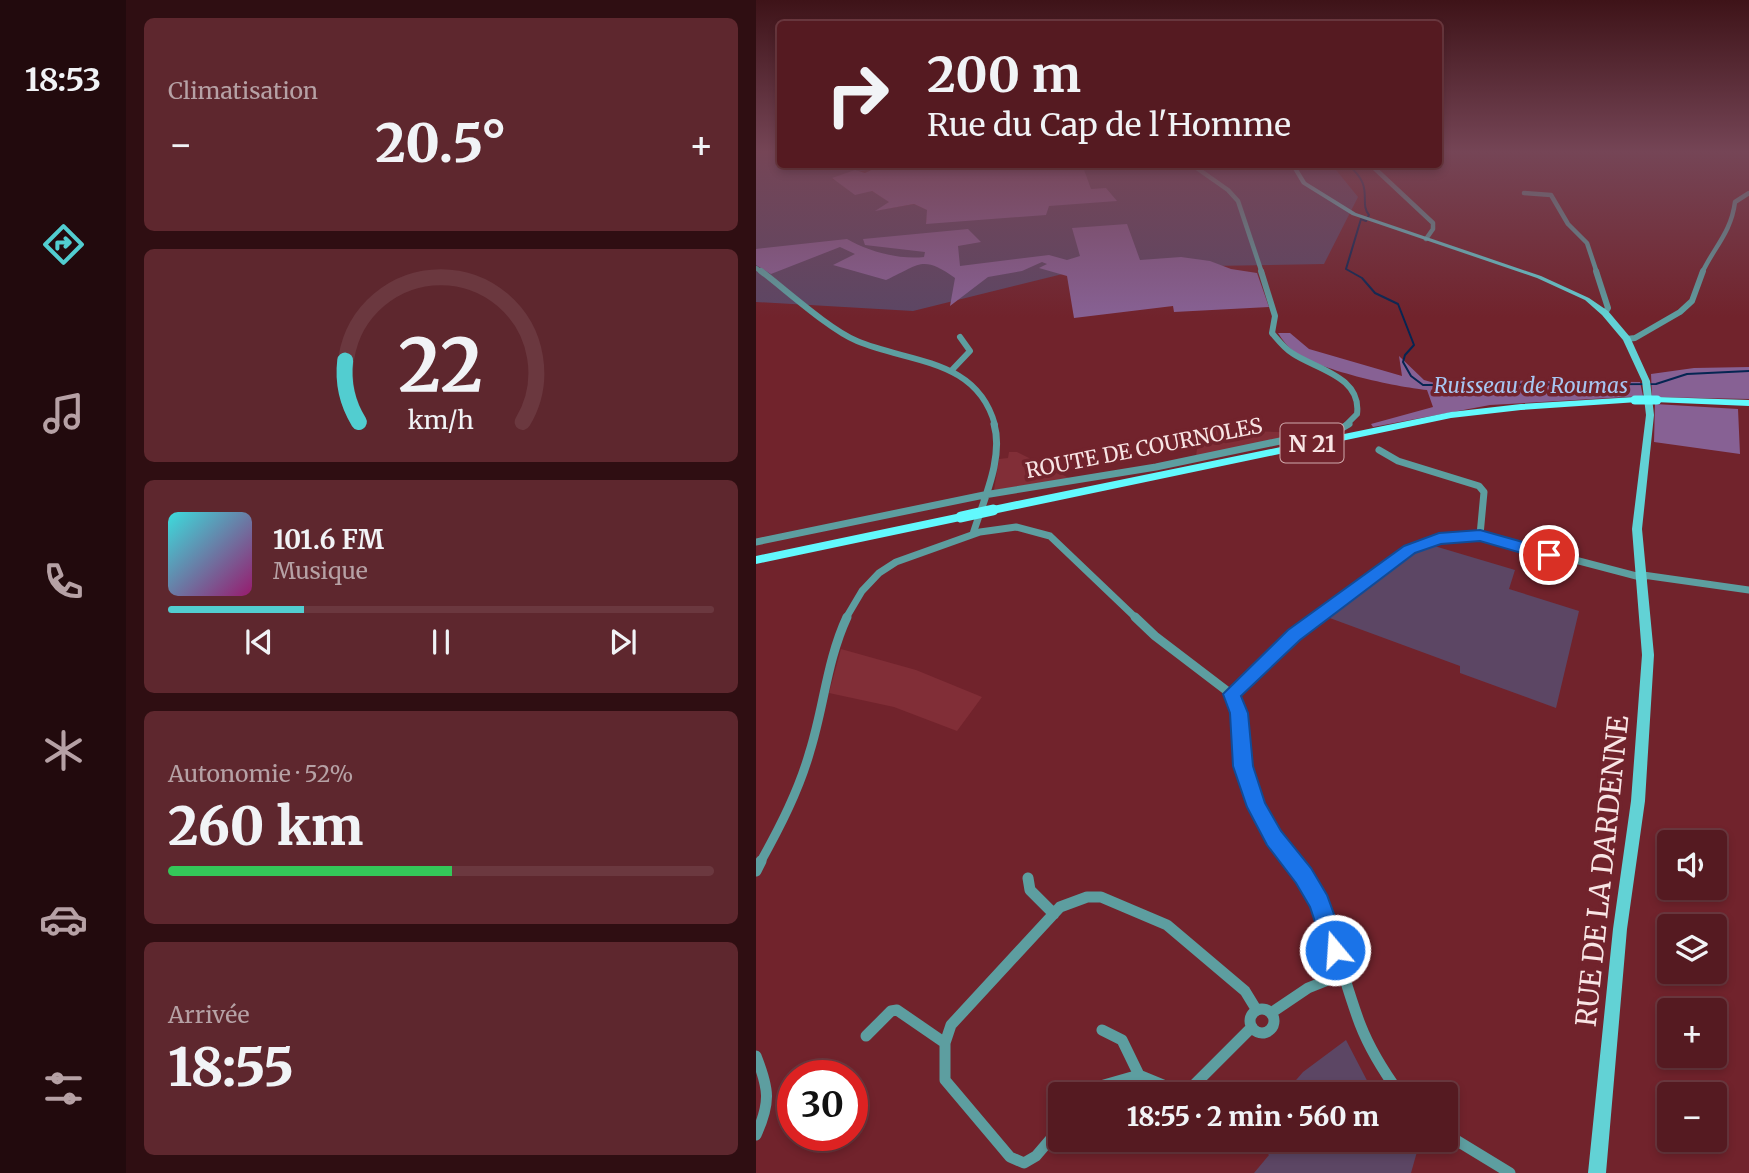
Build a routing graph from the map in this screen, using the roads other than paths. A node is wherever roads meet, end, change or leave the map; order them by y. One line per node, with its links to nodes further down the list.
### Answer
1 (1240, 207): 14 (street, ROUTE DE COURNOLES)
2 (1339, 207): 6 (street, RUE DE LA DARDENNE)
3 (1416, 207): 6 (street)
4 (1558, 207): 8 (street)
5 (1734, 207): 10 (street)
6 (1426, 239): 8 (street, RUE DE LA DARDENNE)
7 (756, 268): 11 (street)
8 (1605, 313): 10 (street, RUE DE LA DARDENNE)
9 (960, 337): 11 (street)
10 (1626, 339): 19 (street, RUE DE LA DARDENNE)
11 (951, 371): 14 (street)
12 (1749, 403): 18 (main road, N 21, bridge)
13 (1379, 450): 16 (street)
14 (984, 495): 15 (street); 17 (street)
15 (973, 534): 21 (street); 22 (street)
16 (1480, 536): 19 (street); 21 (street)
17 (756, 542)
18 (756, 560)
19 (1644, 576): 20 (street); 40 (street, RUE DE LA DARDENNE)
20 (1749, 590)
21 (1231, 694): 25 (street)
22 (756, 871)
23 (1028, 878): 24 (street)
24 (1054, 914): 26 (street); 31 (street)
25 (1343, 974): 27 (street); 35 (street)
26 (1256, 1009): 27 (street); 28 (street)
27 (1271, 1013): 28 (street)
28 (1252, 1027): 33 (street)
29 (1102, 1030): 33 (street)
30 (866, 1036): 31 (street)
31 (945, 1043): 38 (street)
32 (756, 1056): 36 (street)
33 (1139, 1075): 34 (street)
34 (1114, 1082)
35 (1390, 1082)
36 (756, 1135)
37 (1458, 1141): 39 (street)
38 (1048, 1143)
39 (1510, 1173)
40 (1597, 1173)

